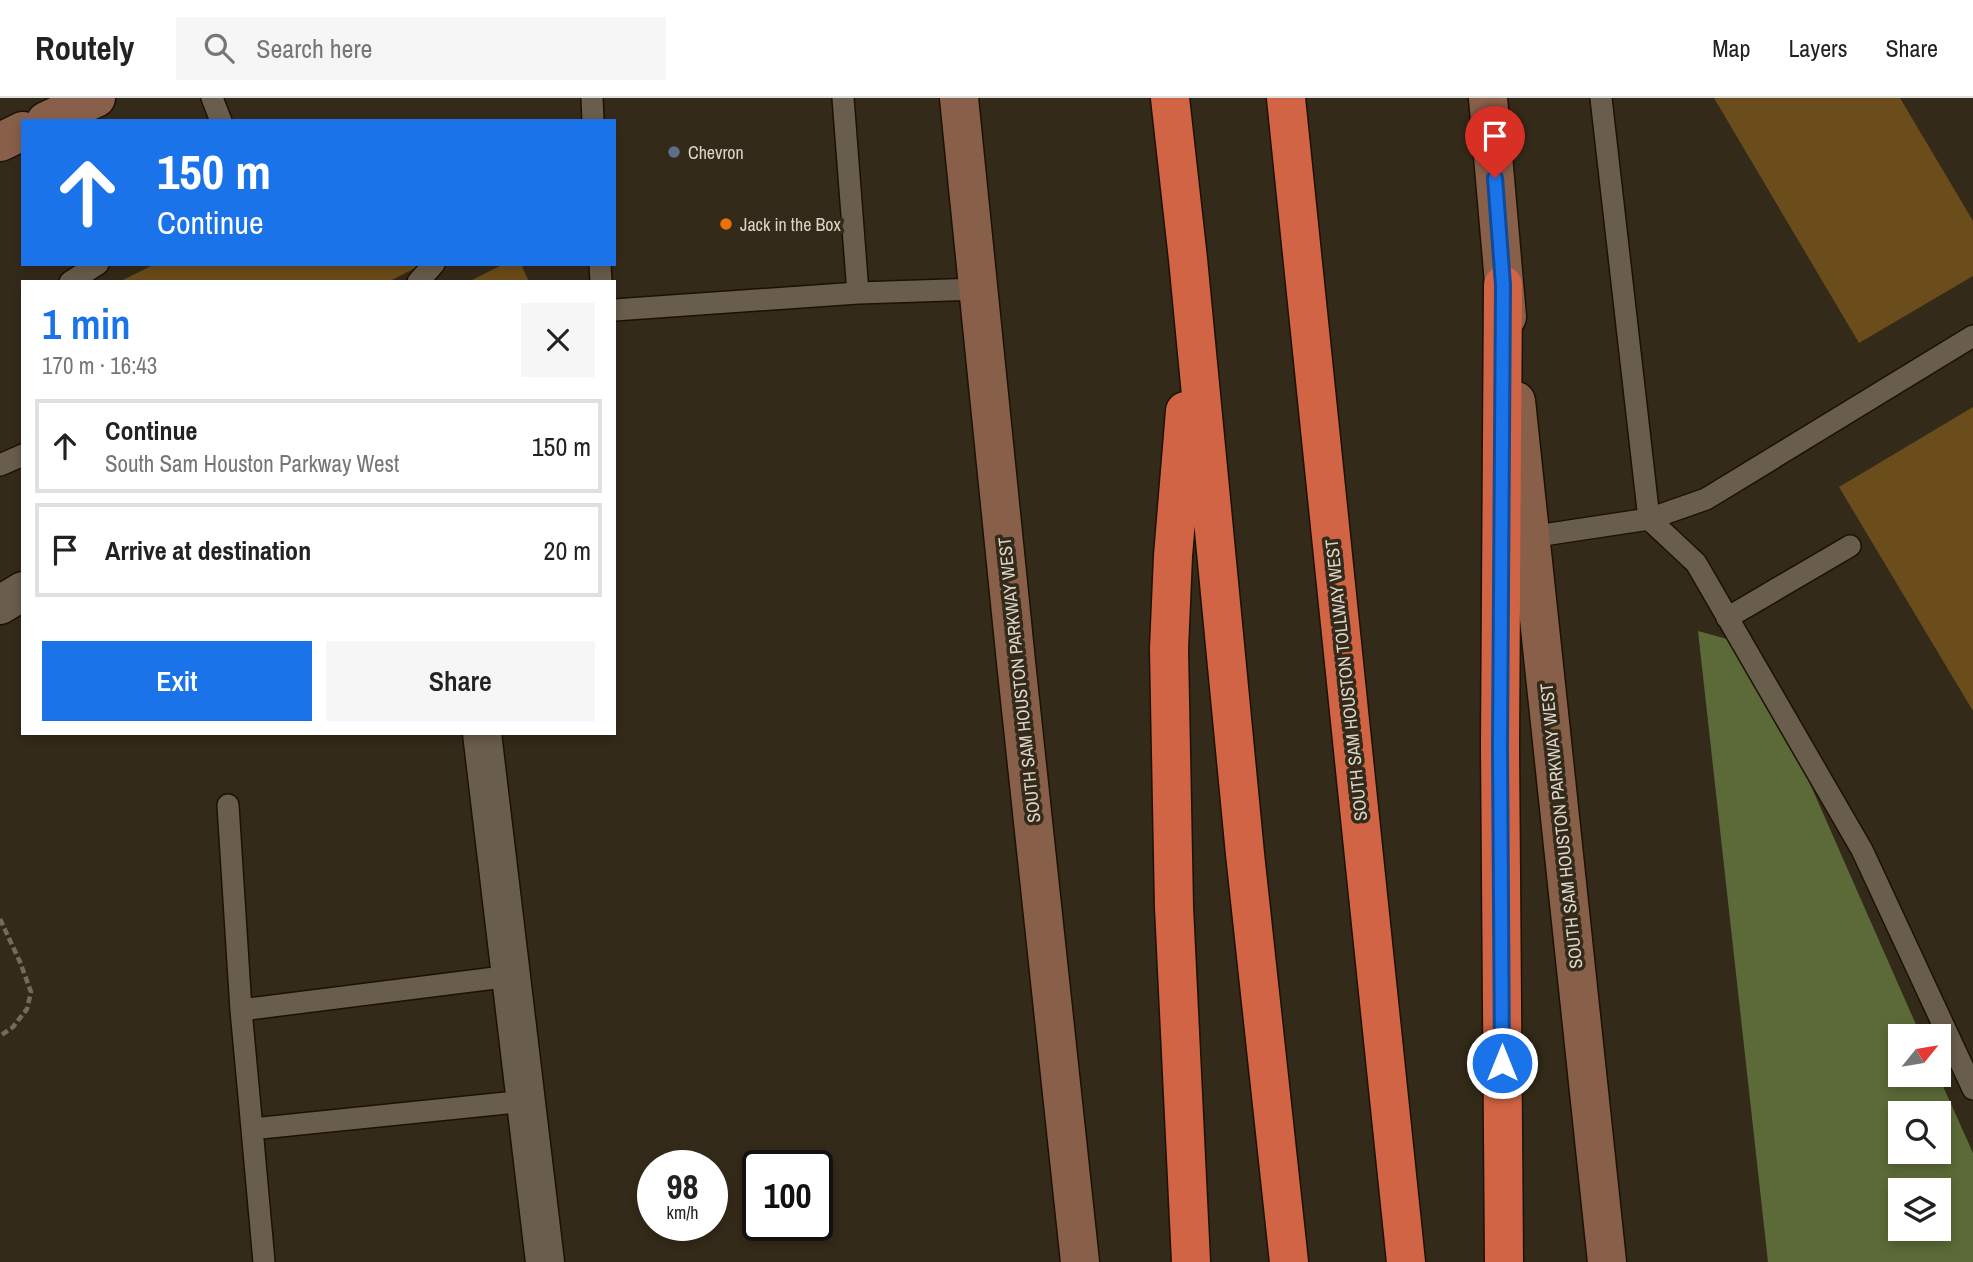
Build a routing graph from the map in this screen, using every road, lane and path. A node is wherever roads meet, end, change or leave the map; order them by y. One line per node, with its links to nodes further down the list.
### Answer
1 (96, 98): 10 (main road)
2 (212, 98): 11 (lane)
3 (592, 98): 12 (lane)
4 (843, 98): 22 (lane)
5 (960, 98): 21 (main road, SOUTH SAM HOUSTON PARKWAY WEST)
6 (1170, 98): 15 (highway)
7 (1286, 98): 47 (highway, SOUTH SAM HOUSTON TOLLWAY WEST)
8 (1488, 98): 20 (main road, SOUTH SAM HOUSTON PARKWAY WEST)
9 (1601, 98): 27 (lane)
10 (50, 119)
11 (220, 119)
12 (593, 119)
13 (21, 132): 14 (main road)
14 (0, 142)
15 (1188, 259): 45 (highway); 46 (highway)
16 (95, 266): 18 (lane)
17 (432, 266): 19 (lane)
18 (73, 280)
19 (420, 280)
20 (1503, 285): 28 (main road, SOUTH SAM HOUSTON PARKWAY WEST); 48 (highway)
21 (979, 289): 22 (lane); 44 (main road, SOUTH SAM HOUSTON PARKWAY WEST)
22 (858, 293): 23 (lane)
23 (616, 310)
24 (1973, 336): 27 (lane)
25 (21, 456): 26 (lane)
26 (0, 465)
27 (1649, 519): 28 (lane); 32 (lane)
28 (1530, 537): 49 (main road, SOUTH SAM HOUSTON PARKWAY WEST)
29 (1850, 546): 32 (lane)
30 (21, 592): 31 (street)
31 (0, 605)
32 (1727, 618): 39 (lane)
33 (482, 735): 36 (street)
34 (228, 805): 37 (lane)
35 (0, 919): 38 (path)
36 (511, 976): 37 (lane); 40 (street)
37 (241, 1010): 41 (lane)
38 (0, 1036)
39 (1973, 1089)
40 (526, 1101): 41 (lane); 43 (street)
41 (252, 1129): 42 (lane)
42 (264, 1262)
43 (545, 1262)
44 (1080, 1262)
45 (1191, 1262)
46 (1289, 1262)
47 (1406, 1262)
48 (1504, 1262)
49 (1607, 1262)

